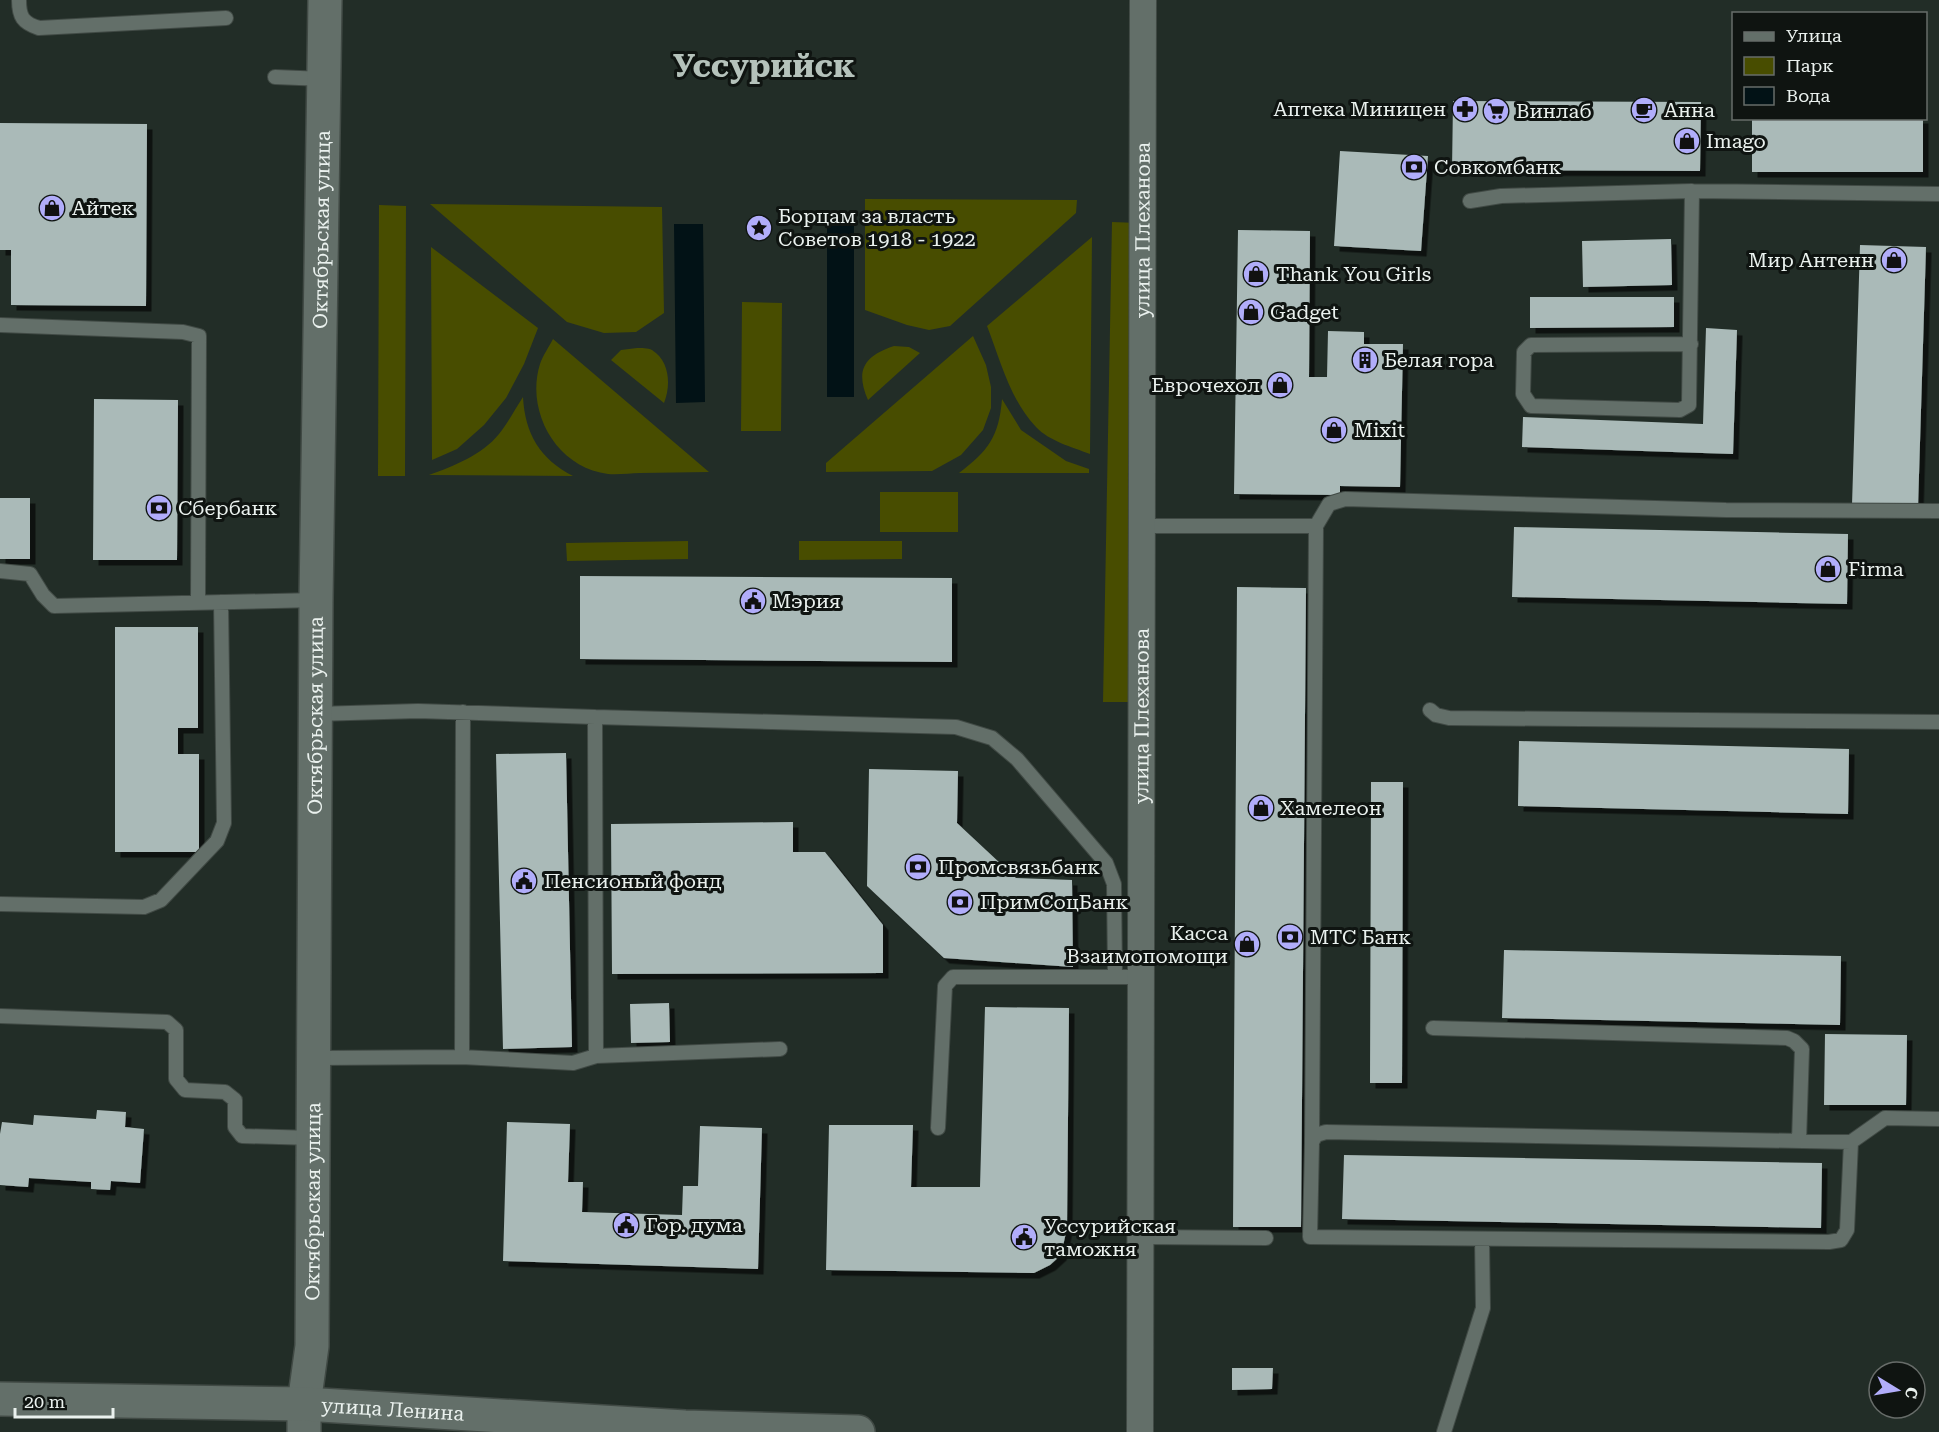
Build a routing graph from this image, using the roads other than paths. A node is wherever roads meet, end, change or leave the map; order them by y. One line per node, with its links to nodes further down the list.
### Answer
1 (19, 0): 4 (lane)
2 (326, 0): 6 (street, Октябрьская улица)
3 (1143, 0): 13 (street, улица Плеханова)
4 (226, 18)
5 (275, 77): 6 (lane)
6 (324, 79): 16 (street, Октябрьская улица)
7 (1692, 191): 8 (lane); 9 (lane); 11 (lane)
8 (1939, 194)
9 (1470, 201)
10 (0, 325): 18 (lane)
11 (1691, 344): 11 (lane)
12 (1939, 512): 14 (lane)
13 (1142, 526): 14 (lane); 26 (street, улица Плеханова)
14 (1316, 526): 37 (lane)
15 (0, 571): 18 (lane)
16 (316, 600): 17 (lane); 21 (street, Октябрьская улица)
17 (221, 602): 18 (lane); 24 (lane)
18 (198, 603)
19 (1430, 710): 23 (lane)
20 (463, 712): 21 (lane); 22 (lane); 32 (lane)
21 (316, 714): 31 (street, Октябрьская улица)
22 (595, 717): 25 (lane); 30 (lane)
23 (1939, 722)
24 (0, 904)
25 (1115, 977): 26 (lane); 34 (lane)
26 (1141, 977): 39 (street, улица Плеханова)
27 (0, 1016): 35 (lane)
28 (1433, 1028): 36 (lane)
29 (780, 1049): 30 (lane)
30 (596, 1056): 32 (lane)
31 (314, 1058): 32 (lane); 35 (street, Октябрьская улица)
32 (462, 1058)
33 (1939, 1119): 38 (lane)
34 (938, 1128)
35 (313, 1138): 43 (street, Октябрьская улица)
36 (1799, 1141): 37 (lane); 38 (lane)
37 (1312, 1142): 41 (lane)
38 (1851, 1142): 41 (lane)
39 (1141, 1238): 40 (lane); 46 (street, улица Плеханова)
40 (1266, 1238)
41 (1482, 1239): 47 (lane)
42 (0, 1400): 43 (street, улица Ленина)
43 (304, 1418): 44 (street, улица Ленина)
44 (686, 1429): 45 (street, улица Ленина)
45 (858, 1432)
46 (1140, 1432)
47 (1444, 1432)

